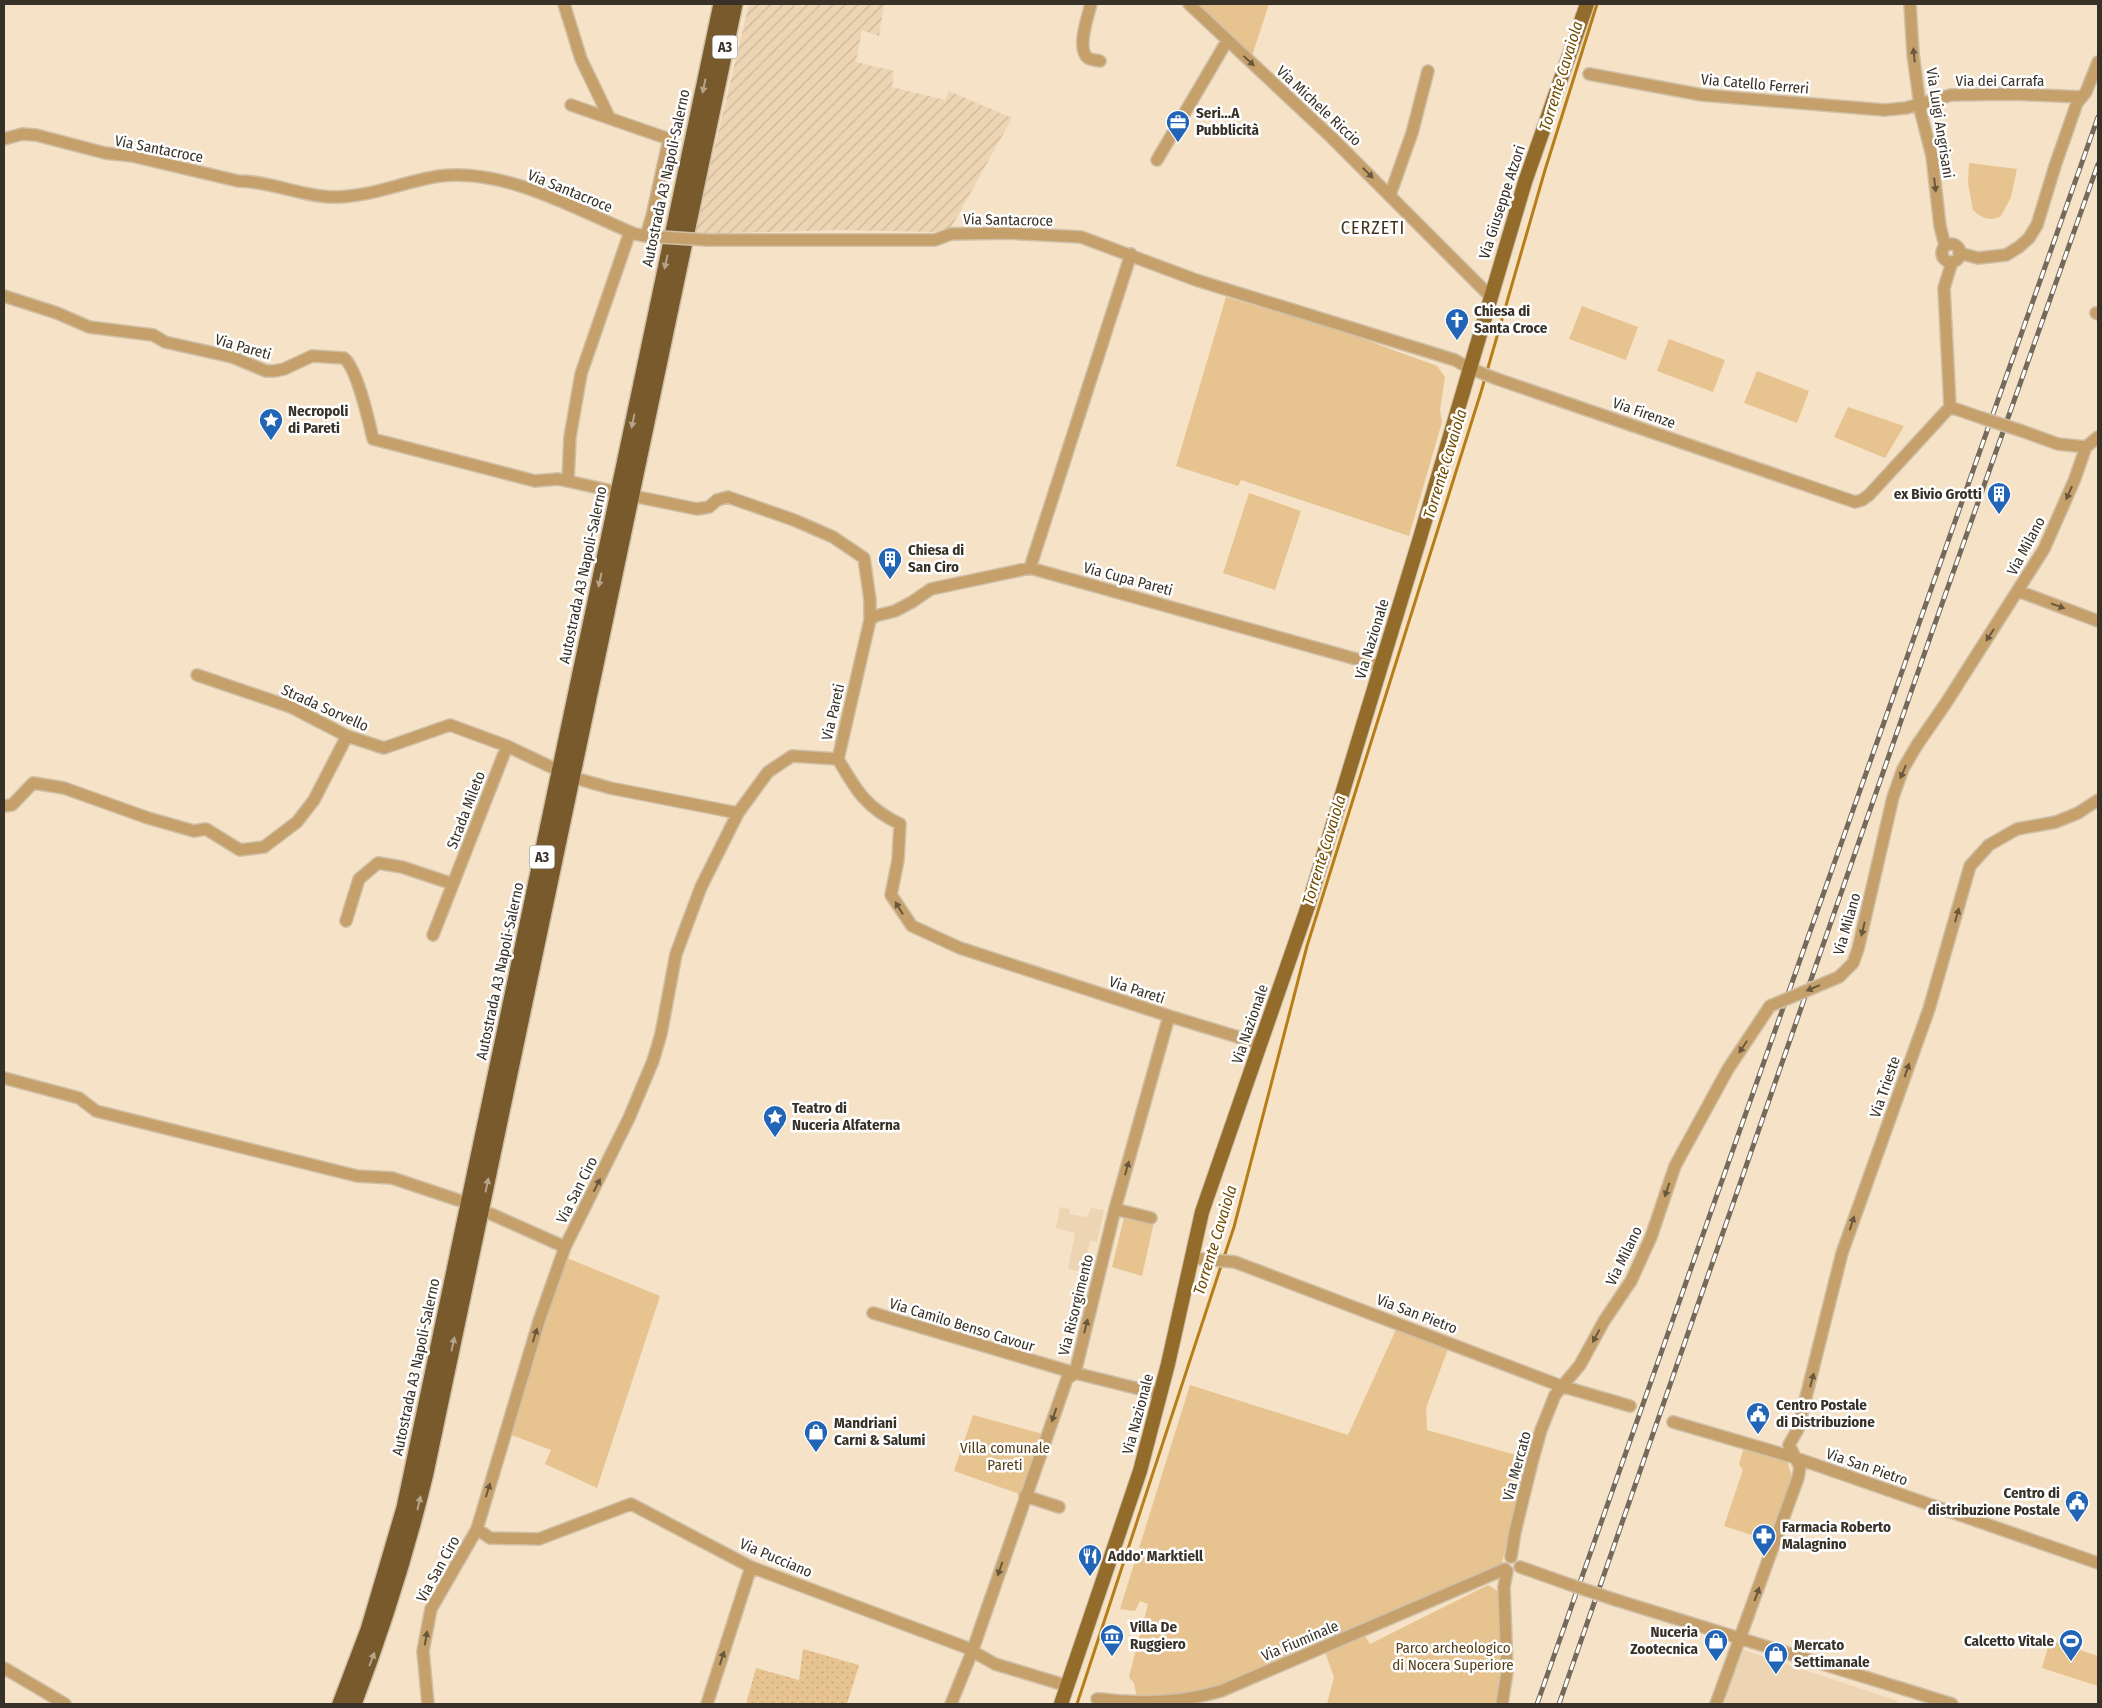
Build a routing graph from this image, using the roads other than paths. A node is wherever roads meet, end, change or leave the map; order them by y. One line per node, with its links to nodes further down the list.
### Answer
1 (564, 4): 16 (street)
2 (721, 4): 80 (highway, Autostrada A3 Napoli-Salerno / A3, one-way to 80)
3 (734, 4): 81 (highway, Autostrada A3 Napoli-Salerno / A3, one-way to 3)
4 (1091, 4): 9 (street)
5 (1188, 4): 8 (street, Via Michele Riccio)
6 (1587, 4): 25 (main road, Via Giuseppe Atzori)
7 (1910, 4): 14 (street, Via Luigi Angrisani, one-way to 7)
8 (1227, 41): 18 (street); 19 (street, Via Michele Riccio, one-way to 19)
9 (1100, 61)
10 (2098, 62): 13 (street)
11 (1428, 71): 19 (street)
12 (1589, 74): 14 (street, Via Catello Ferreri)
13 (2082, 97): 14 (street, Via dei Carrafa); 23 (street)
14 (1920, 103): 23 (street, Via Luigi Angrisani, one-way to 23)
15 (571, 105): 16 (street)
16 (609, 117): 21 (street)
17 (4, 139): 20 (street, Via Santacroce)
18 (1157, 160)
19 (1390, 195): 25 (street, Via Michele Riccio)
20 (630, 232): 21 (street, Via Santacroce); 30 (street)
21 (646, 236): 22 (street, Via Santacroce, bridge)
22 (1131, 254): 26 (street, Via Santacroce); 33 (street)
23 (1950, 254): 27 (street, Via Luigi Angrisani)
24 (4, 296): 30 (street, Via Pareti)
25 (1490, 296): 26 (main road, Via Giuseppe Atzori)
26 (1473, 365): 27 (street, Via Firenze); 37 (main road, Via Nazionale)
27 (1950, 406): 29 (street, bridge)
28 (2098, 437): 29 (street)
29 (2086, 448): 34 (street, Via Milano, one-way to 34)
30 (568, 481): 31 (street, Via Pareti)
31 (608, 490)
32 (638, 497): 35 (street, Via Pareti)
33 (1030, 568): 35 (street, Via Cupa Pareti); 37 (street, Via Cupa Pareti)
34 (2018, 591): 36 (street, one-way to 36); 61 (street, Via Milano, one-way to 61, bridge)
35 (870, 620): 41 (street, Via Pareti)
36 (2098, 621)
37 (1381, 666): 51 (main road, Via Nazionale)
38 (197, 675): 39 (street, Strada Sorvello)
39 (347, 736): 40 (street, Strada Sorvello); 45 (street)
40 (507, 746): 42 (street, Strada Sorvello); 47 (street, Strada Mileto)
41 (838, 759): 46 (street, Via San Ciro); 50 (street, Via Pareti, one-way to 41)
42 (551, 766)
43 (582, 780): 46 (street)
44 (2098, 800): 65 (street, Via Trieste, one-way to 44)
45 (4, 806)
46 (738, 813): 57 (street, Via San Ciro, one-way to 46)
47 (453, 884): 48 (street); 49 (street, Strada Mileto)
48 (346, 921)
49 (432, 936)
50 (1169, 1016): 51 (street, Via Pareti); 54 (street, Via Risorgimento, one-way to 50)
51 (1261, 1044): 58 (main road, Via Nazionale)
52 (4, 1078): 53 (street)
53 (458, 1200)
54 (1115, 1209): 56 (street); 60 (street, Via Risorgimento, one-way to 54)
55 (490, 1214): 57 (street)
56 (1151, 1218)
57 (565, 1247): 68 (street, Via San Ciro, one-way to 57)
58 (1191, 1258): 61 (street, Via San Pietro); 62 (main road, Via Nazionale)
59 (873, 1313): 60 (street, Via Camilo Benso Cavour)
60 (1075, 1373): 62 (street, Via Camilo Benso Cavour); 66 (street, Via Risorgimento, one-way to 66)
61 (1561, 1386): 63 (street, Via San Pietro); 69 (street, Via Mercato)
62 (1160, 1394): 77 (main road, Via Nazionale)
63 (1630, 1406)
64 (1673, 1422): 65 (street, Via San Pietro)
65 (1796, 1458): 70 (street, Via San Pietro); 74 (street, Via Trieste, one-way to 65)
66 (1025, 1496): 67 (street); 75 (street, Via Risorgimento, one-way to 75)
67 (1059, 1507)
68 (477, 1530): 71 (street, Via Pucciano); 82 (street, Via San Ciro, one-way to 68)
69 (1511, 1557): 72 (street); 73 (street)
70 (2098, 1564)
71 (751, 1566): 75 (street, Via Pucciano); 83 (street, one-way to 71)
72 (1520, 1567): 73 (street); 74 (street, bridge)
73 (1506, 1570): 78 (street, Via Fiuminale); 86 (street)
74 (1740, 1640): 87 (street, Via Trieste); 88 (street)
75 (972, 1652): 77 (street, Via Pucciano); 84 (street, Via Risorgimento)
76 (4, 1668): 79 (street)
77 (1068, 1686): 85 (main road, Via Nazionale)
78 (1097, 1699)
79 (65, 1704)
80 (340, 1704)
81 (354, 1704)
82 (428, 1704)
83 (707, 1704)
84 (951, 1704)
85 (1061, 1704)
86 (1502, 1704)
87 (1716, 1704)
88 (1952, 1704)

